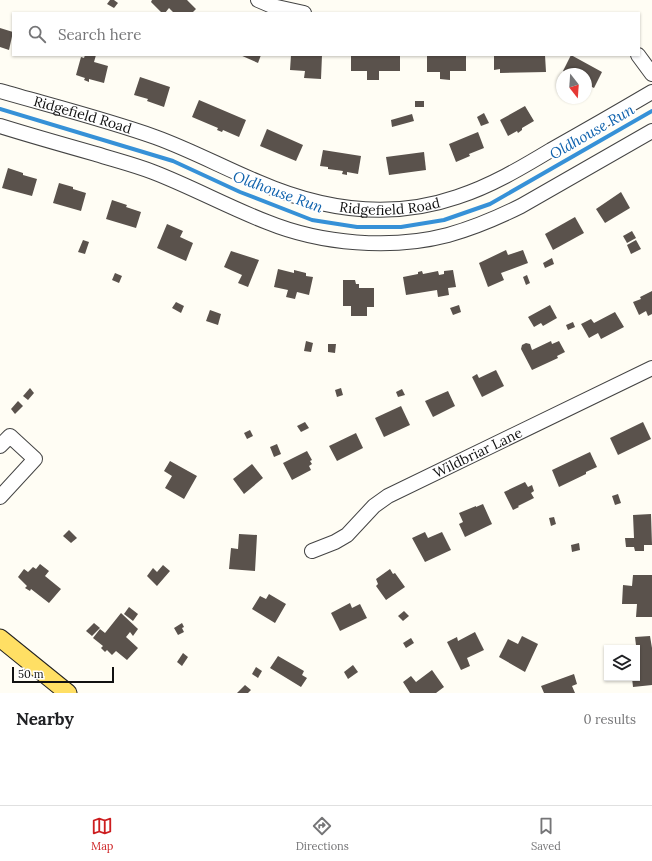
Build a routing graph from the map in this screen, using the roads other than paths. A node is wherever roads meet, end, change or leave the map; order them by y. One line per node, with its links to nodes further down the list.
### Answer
1 (258, 0): 2 (street)
2 (299, 12)
3 (639, 56): 4 (street)
4 (652, 74)
5 (0, 91): 6 (street, Ridgefield Road)
6 (652, 92)
7 (0, 126): 8 (street)
8 (652, 131)
9 (652, 368): 12 (street, Wildbriar Lane)
10 (0, 446): 11 (street)
11 (0, 497)
12 (312, 551)
13 (0, 638): 14 (main road)
14 (68, 693)

